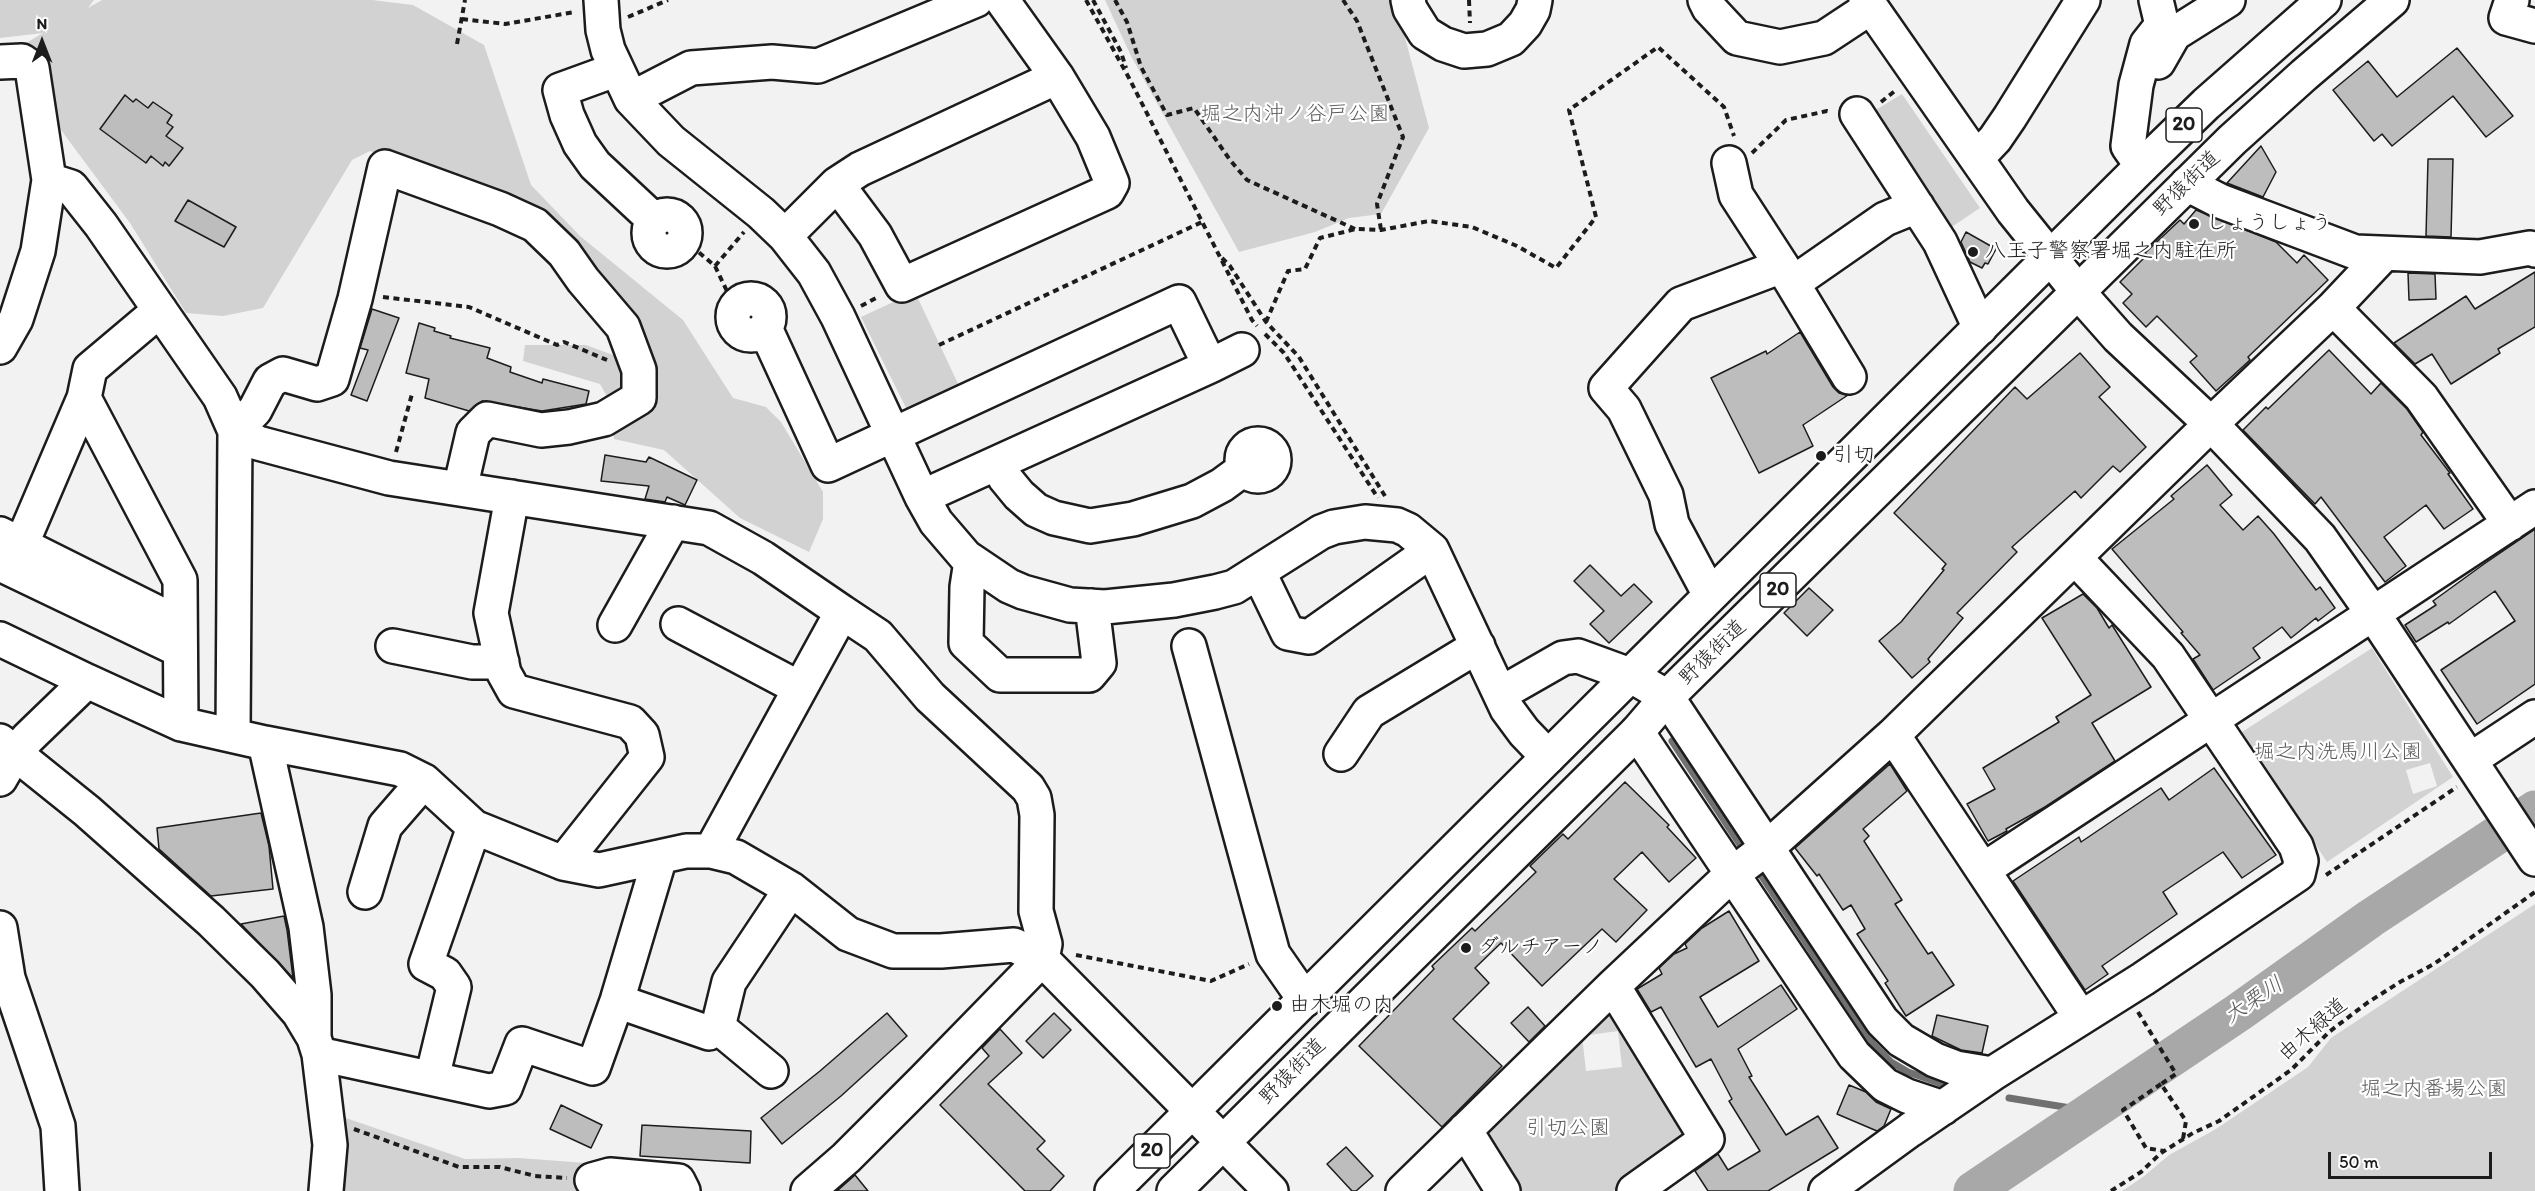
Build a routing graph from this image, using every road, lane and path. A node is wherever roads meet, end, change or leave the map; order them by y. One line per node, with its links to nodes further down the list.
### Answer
1 (465, 0): 20 (path)
2 (668, 0): 19 (path)
3 (976, 0): 29 (street)
4 (1002, 0): 27 (street)
5 (1086, 0): 28 (path)
6 (1093, 0): 28 (path)
7 (1115, 0): 40 (path)
8 (1343, 0): 41 (path)
9 (1408, 0): 17 (street)
10 (1705, 0): 18 (street)
11 (2084, 0): 32 (street)
12 (2156, 0): 33 (street)
13 (2228, 0): 24 (street)
14 (2325, 0): 33 (street, 野猿街道 / 20)
15 (2392, 0): 36 (street, 野猿街道 / 20)
16 (2512, 0): 21 (street)
17 (1540, 3)
18 (1869, 4): 26 (street)
19 (593, 12): 20 (path); 25 (street)
20 (462, 19): 22 (path)
21 (2535, 26)
22 (457, 44)
23 (0, 62): 34 (street)
24 (2157, 64)
25 (615, 70): 29 (street); 43 (street)
26 (1918, 73): 30 (path); 32 (street)
27 (1057, 77): 35 (street); 50 (street)
28 (1129, 78): 39 (path)
29 (631, 99): 38 (street)
30 (1857, 114): 31 (path); 37 (street)
31 (1738, 153): 41 (path); 49 (street)
32 (1977, 158): 47 (street)
33 (2142, 166): 47 (street, 野猿街道 / 20)
34 (49, 180): 55 (street); 60 (street)
35 (837, 184): 42 (street); 50 (street)
36 (2187, 184): 45 (street); 51 (street, 野猿街道 / 20)
37 (1917, 206): 49 (street); 58 (street)
38 (761, 213): 42 (street); 48 (path)
39 (1203, 222): 46 (path); 59 (path)
40 (1356, 229): 41 (path); 57 (path)
41 (1381, 230)
42 (785, 236): 56 (street)
43 (683, 239): 48 (path)
44 (2535, 250): 45 (street)
45 (2385, 254): 54 (street)
46 (1219, 255): 57 (path); 78 (path)
47 (2050, 258): 51 (street); 58 (street, 野猿街道 / 20)
48 (715, 266): 53 (path)
49 (1787, 274): 64 (street); 84 (street)
50 (902, 285): 56 (path)
51 (2079, 292): 67 (street); 100 (street, 野猿街道 / 20)
52 (355, 299): 63 (path); 63 (street); 68 (street)
53 (735, 308): 69 (street)
54 (2332, 308): 67 (street); 76 (street)
55 (159, 310): 66 (street); 68 (street)
56 (838, 317): 69 (street)
57 (1266, 322): 78 (path)
58 (1980, 328): 84 (street, 野猿街道 / 20)
59 (939, 345)
60 (0, 347)
61 (1242, 350): 62 (street)
62 (1210, 366): 69 (street); 70 (street)
63 (639, 370): 73 (street)
64 (1849, 377)
65 (412, 394): 72 (path)
66 (84, 398): 79 (street); 90 (street)
67 (2211, 424): 81 (street); 87 (street)
68 (235, 431): 72 (street); 105 (street)
69 (892, 434): 75 (street)
70 (999, 464): 71 (street); 75 (street)
71 (1245, 468)
72 (389, 478): 73 (street)
73 (460, 489): 74 (street)
74 (512, 497): 77 (street); 95 (street)
75 (922, 497): 82 (street)
76 (2522, 516): 87 (street)
77 (673, 522): 86 (street); 88 (street)
78 (1392, 524): 80 (street); 83 (street)
79 (7, 547): 90 (street)
80 (1432, 550): 83 (street); 94 (street)
81 (2075, 558): 102 (street); 106 (street)
82 (971, 561): 85 (street); 85 (street)
83 (1259, 573): 85 (street)
84 (1710, 595): 96 (street, 野猿街道 / 20)
85 (1092, 606)
86 (842, 612): 98 (street); 125 (street)
87 (2372, 612): 102 (street); 111 (street)
88 (615, 625)
89 (691, 625): 98 (street)
90 (180, 637): 103 (street)
91 (0, 639): 97 (street)
92 (393, 646): 95 (street)
93 (1189, 646): 126 (street)
94 (1478, 646): 99 (street); 108 (street)
95 (501, 662): 118 (street)
96 (1630, 675): 99 (street); 100 (street); 110 (street, 野猿街道 / 20)
97 (87, 681): 103 (street); 109 (street)
98 (799, 688): 115 (street)
99 (1500, 694): 110 (street)
100 (1667, 697): 104 (street, 野猿街道 / 20); 114 (street)
101 (2535, 717): 111 (street)
102 (2210, 720): 119 (street); 131 (street)
103 (181, 724): 105 (street)
104 (1637, 732): 120 (street); 143 (street, 野猿街道 / 20)
105 (233, 735): 107 (street)
106 (1893, 735): 114 (street); 119 (street)
107 (265, 743): 112 (street); 133 (street)
108 (1341, 754)
109 (5, 757): 133 (street)
110 (1548, 757): 128 (street, 野猿街道 / 20)
111 (2475, 768): 117 (street)
112 (424, 781): 113 (street); 122 (street)
113 (474, 827): 118 (street); 136 (street)
114 (1768, 848): 120 (street); 135 (street)
115 (711, 851): 116 (street); 121 (street)
116 (660, 857): 118 (street); 129 (street)
117 (2535, 859)
118 (563, 863)
119 (1983, 870): 131 (street)
120 (1731, 875): 127 (street); 138 (street)
121 (791, 889): 125 (street); 132 (street)
122 (365, 892)
123 (2535, 892): 142 (path, 由木緑道)
124 (0, 927): 147 (street)
125 (1044, 951): 126 (path); 139 (street); 150 (street)
126 (1274, 954): 128 (street)
127 (1612, 986): 141 (street); 156 (street)
128 (1305, 1000): 139 (street, 野猿街道 / 20)
129 (617, 1001): 132 (street); 136 (street)
130 (2132, 1004): 137 (path)
131 (2081, 1018): 135 (street)
132 (718, 1027): 134 (street)
133 (316, 1046): 136 (street); 140 (street)
134 (771, 1071)
135 (1992, 1074): 138 (street)
136 (432, 1078)
137 (2161, 1084): 142 (path); 144 (path)
138 (1943, 1108): 157 (street)
139 (1192, 1112): 143 (street); 151 (street, 野猿街道 / 20)
140 (328, 1120): 145 (path); 148 (street)
141 (1465, 1130): 154 (street); 155 (street)
142 (2183, 1139): 144 (path, 由木緑道)
143 (1224, 1143): 152 (street, 野猿街道 / 20); 153 (street)
144 (2165, 1151): 158 (path, 由木緑道)
145 (535, 1176)
146 (592, 1180): 149 (street)
147 (62, 1191)
148 (326, 1191)
149 (683, 1191)
150 (808, 1191)
151 (1112, 1191)
152 (1174, 1191)
153 (1271, 1191)
154 (1403, 1191)
155 (1503, 1191)
156 (1634, 1191)
157 (1826, 1191)
158 (2111, 1191)

